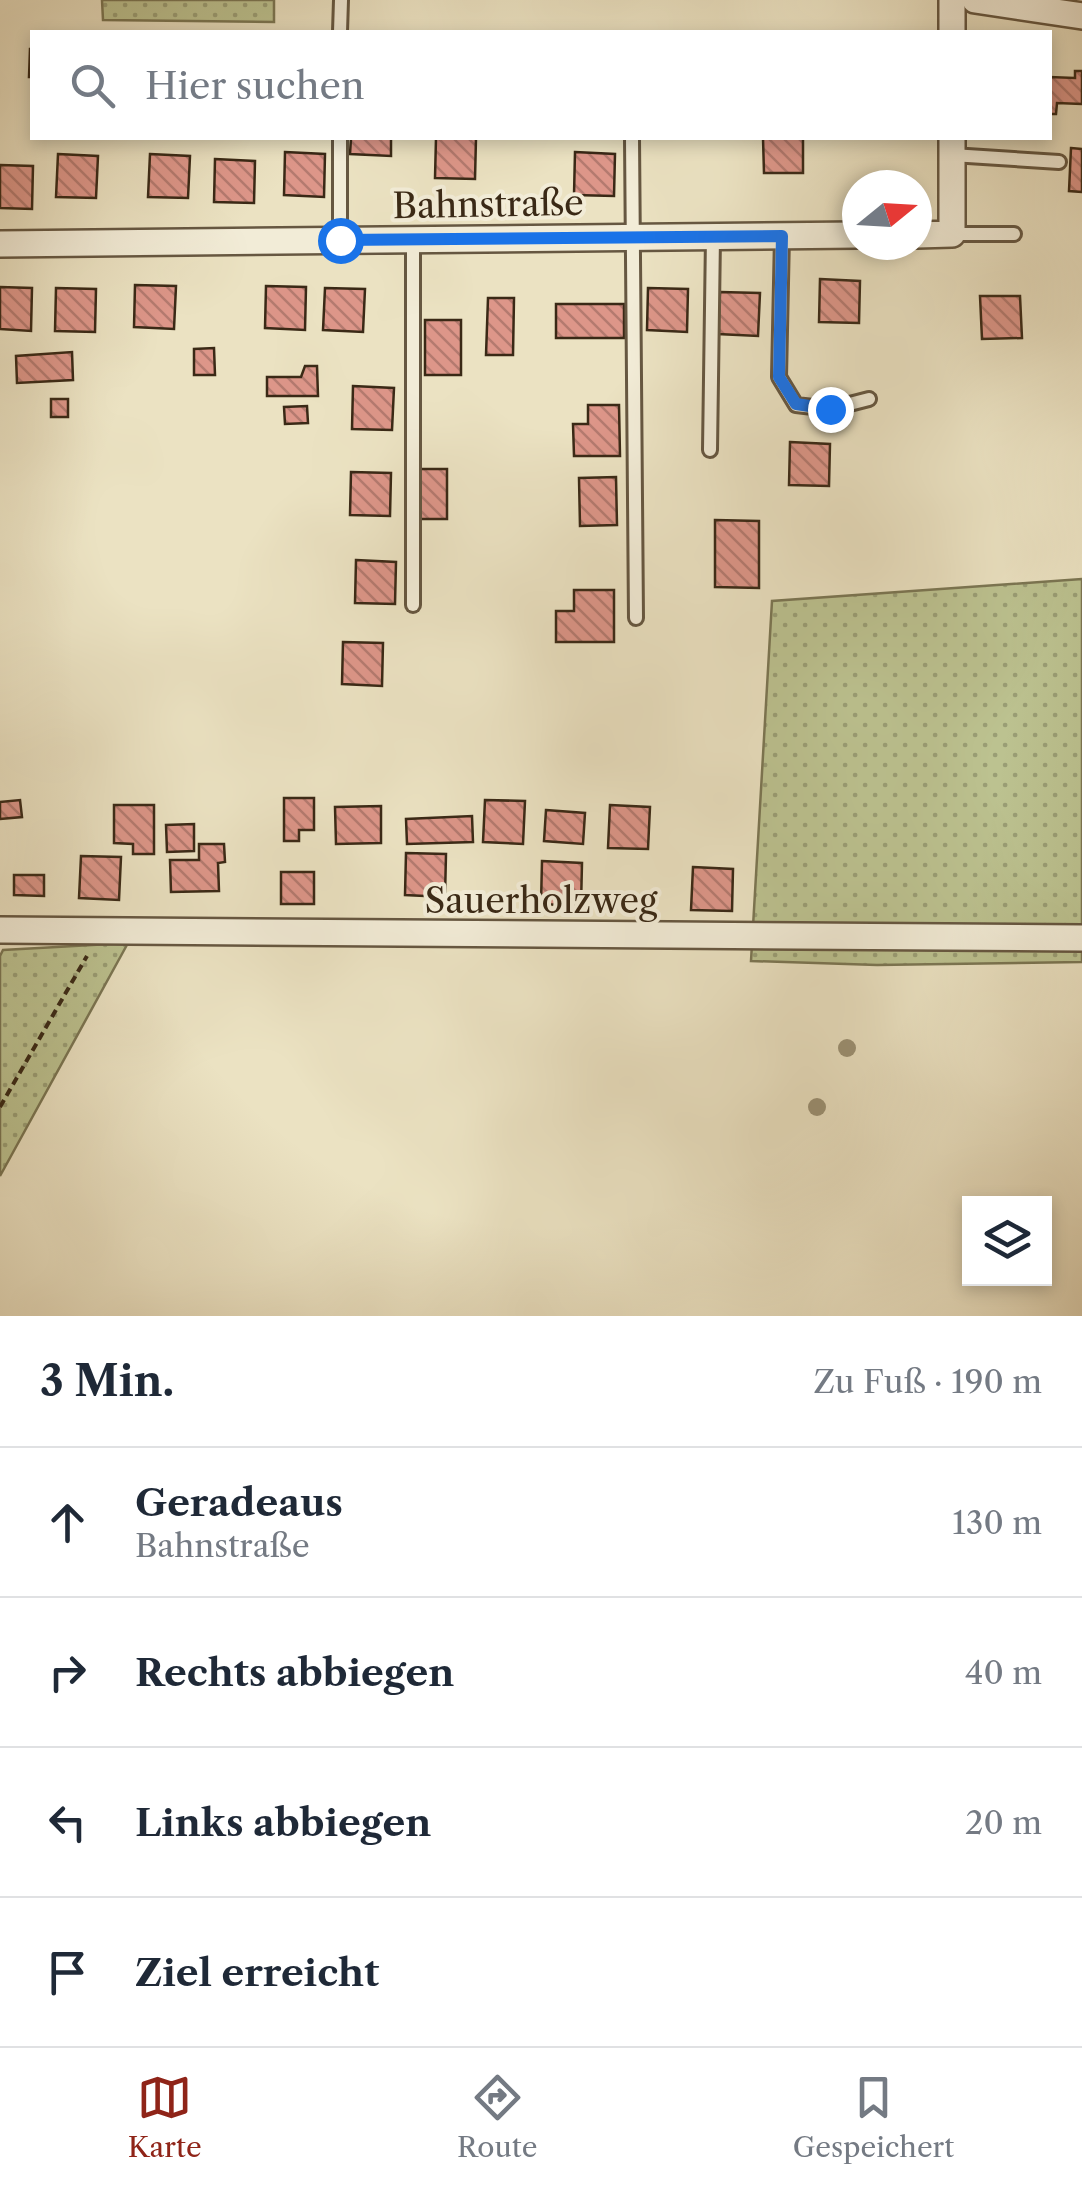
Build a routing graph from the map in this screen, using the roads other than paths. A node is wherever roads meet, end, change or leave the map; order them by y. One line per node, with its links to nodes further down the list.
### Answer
1 (340, 0): 5 (lane)
2 (952, 0): 6 (street)
3 (975, 0): 4 (street)
4 (1082, 16)
5 (340, 30)
6 (952, 30)
7 (340, 140): 19 (lane)
8 (632, 140): 16 (lane)
9 (952, 146): 10 (lane); 12 (street)
10 (1060, 162)
11 (932, 234): 12 (street)
12 (952, 234): 13 (lane)
13 (1014, 234)
14 (842, 235): 15 (street, Bahnstraße)
15 (782, 236): 17 (street, Bahnstraße); 21 (lane)
16 (633, 237): 17 (street, Bahnstraße); 18 (street, Bahnstraße); 24 (lane)
17 (713, 237): 22 (lane)
18 (412, 239): 19 (street, Bahnstraße); 23 (lane)
19 (340, 240): 20 (street, Bahnstraße)
20 (0, 244)
21 (870, 399)
22 (710, 450)
23 (414, 605)
24 (636, 618)
25 (0, 930): 26 (street, Sauerholzweg)
26 (1082, 938)

